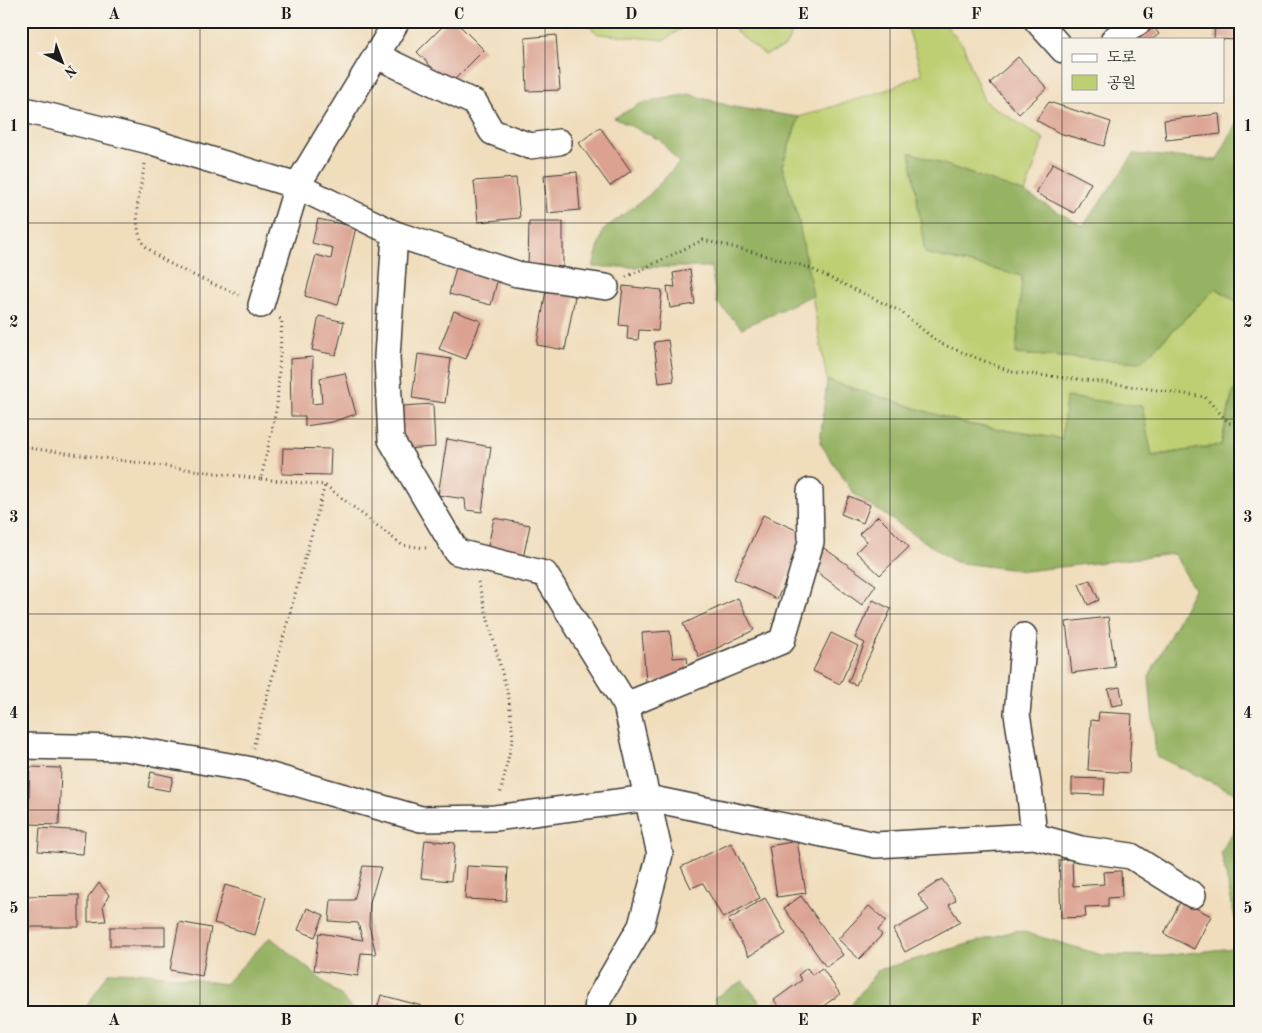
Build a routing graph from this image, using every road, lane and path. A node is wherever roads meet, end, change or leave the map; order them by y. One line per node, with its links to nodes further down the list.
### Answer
1 (397, 21): 6 (street)
2 (1037, 21): 5 (street)
3 (1140, 21): 4 (street)
4 (1115, 38)
5 (1062, 49)
6 (377, 56): 9 (street); 10 (street)
7 (21, 109): 8 (street)
8 (149, 141): 10 (street); 13 (path)
9 (559, 142)
10 (297, 186): 11 (street); 13 (street)
11 (395, 234): 12 (street); 19 (street)
12 (606, 287): 14 (path)
13 (261, 305): 16 (path)
14 (1241, 426)
15 (21, 447): 16 (path)
16 (261, 479): 17 (path)
17 (325, 486): 19 (path); 23 (path)
18 (810, 491): 21 (street)
19 (457, 552): 21 (street); 25 (path)
20 (1024, 636): 26 (street)
21 (626, 705): 24 (street)
22 (21, 746): 23 (street)
23 (247, 769): 25 (street)
24 (648, 798): 25 (street); 26 (street); 28 (street)
25 (495, 818)
26 (1034, 836): 27 (street)
27 (1194, 895)
28 (597, 1012)

